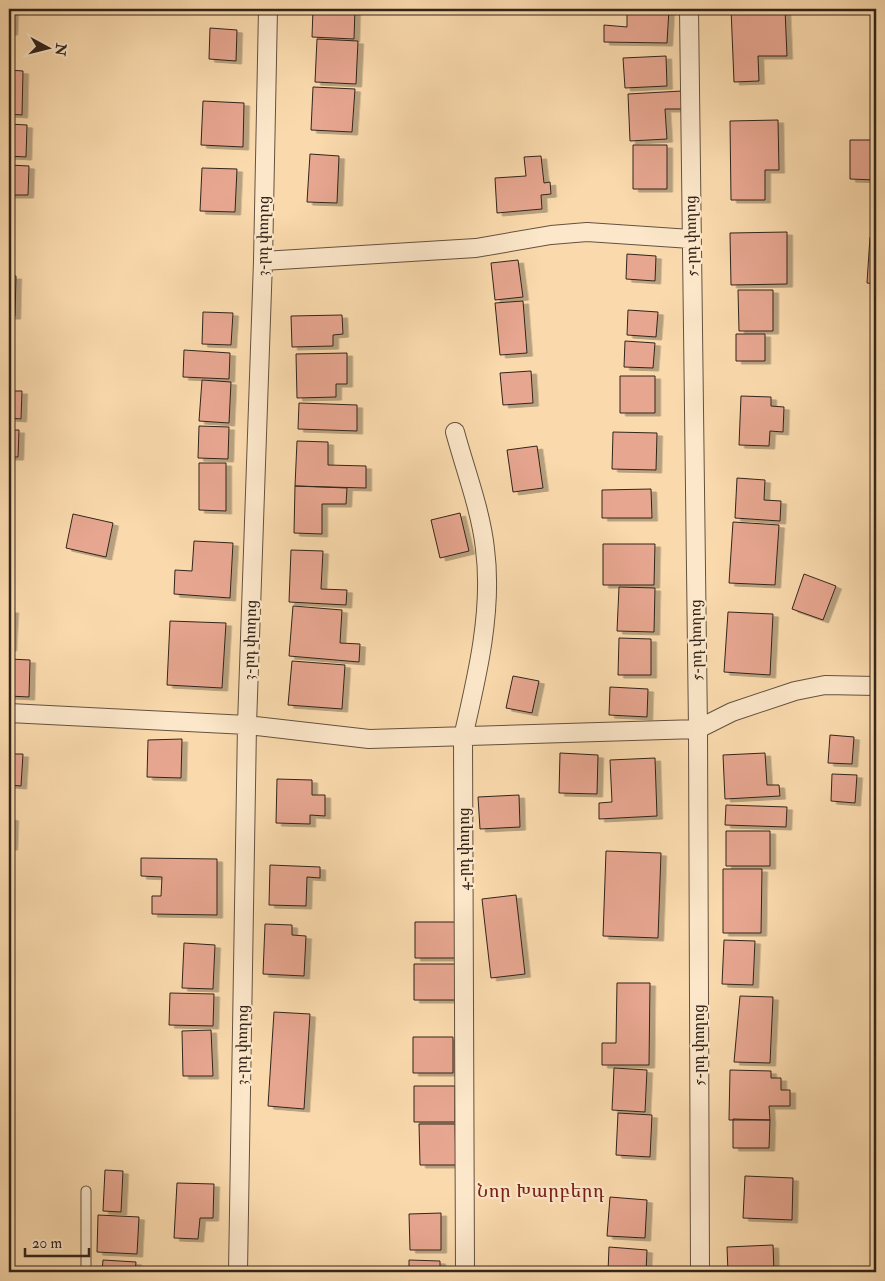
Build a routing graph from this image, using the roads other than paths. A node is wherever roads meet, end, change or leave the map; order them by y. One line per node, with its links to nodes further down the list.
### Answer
1 (268, 9): 4 (street, 3-րդ փողոց)
2 (688, 9): 3 (street, 5-րդ փողոց)
3 (691, 239): 4 (street); 9 (street, 5-րդ փողոց)
4 (263, 261): 8 (street, 3-րդ փողոց)
5 (455, 432): 10 (street, 4-րդ փողոց)
6 (876, 686): 9 (street)
7 (9, 713): 8 (street)
8 (247, 725): 10 (street); 13 (street, 3-րդ փողոց)
9 (698, 729): 10 (street); 15 (street, 5-րդ փողոց)
10 (463, 737): 14 (street, 4-րդ փողոց)
11 (86, 1191): 12 (lane)
12 (86, 1272)
13 (238, 1272)
14 (465, 1272)
15 (700, 1272)

